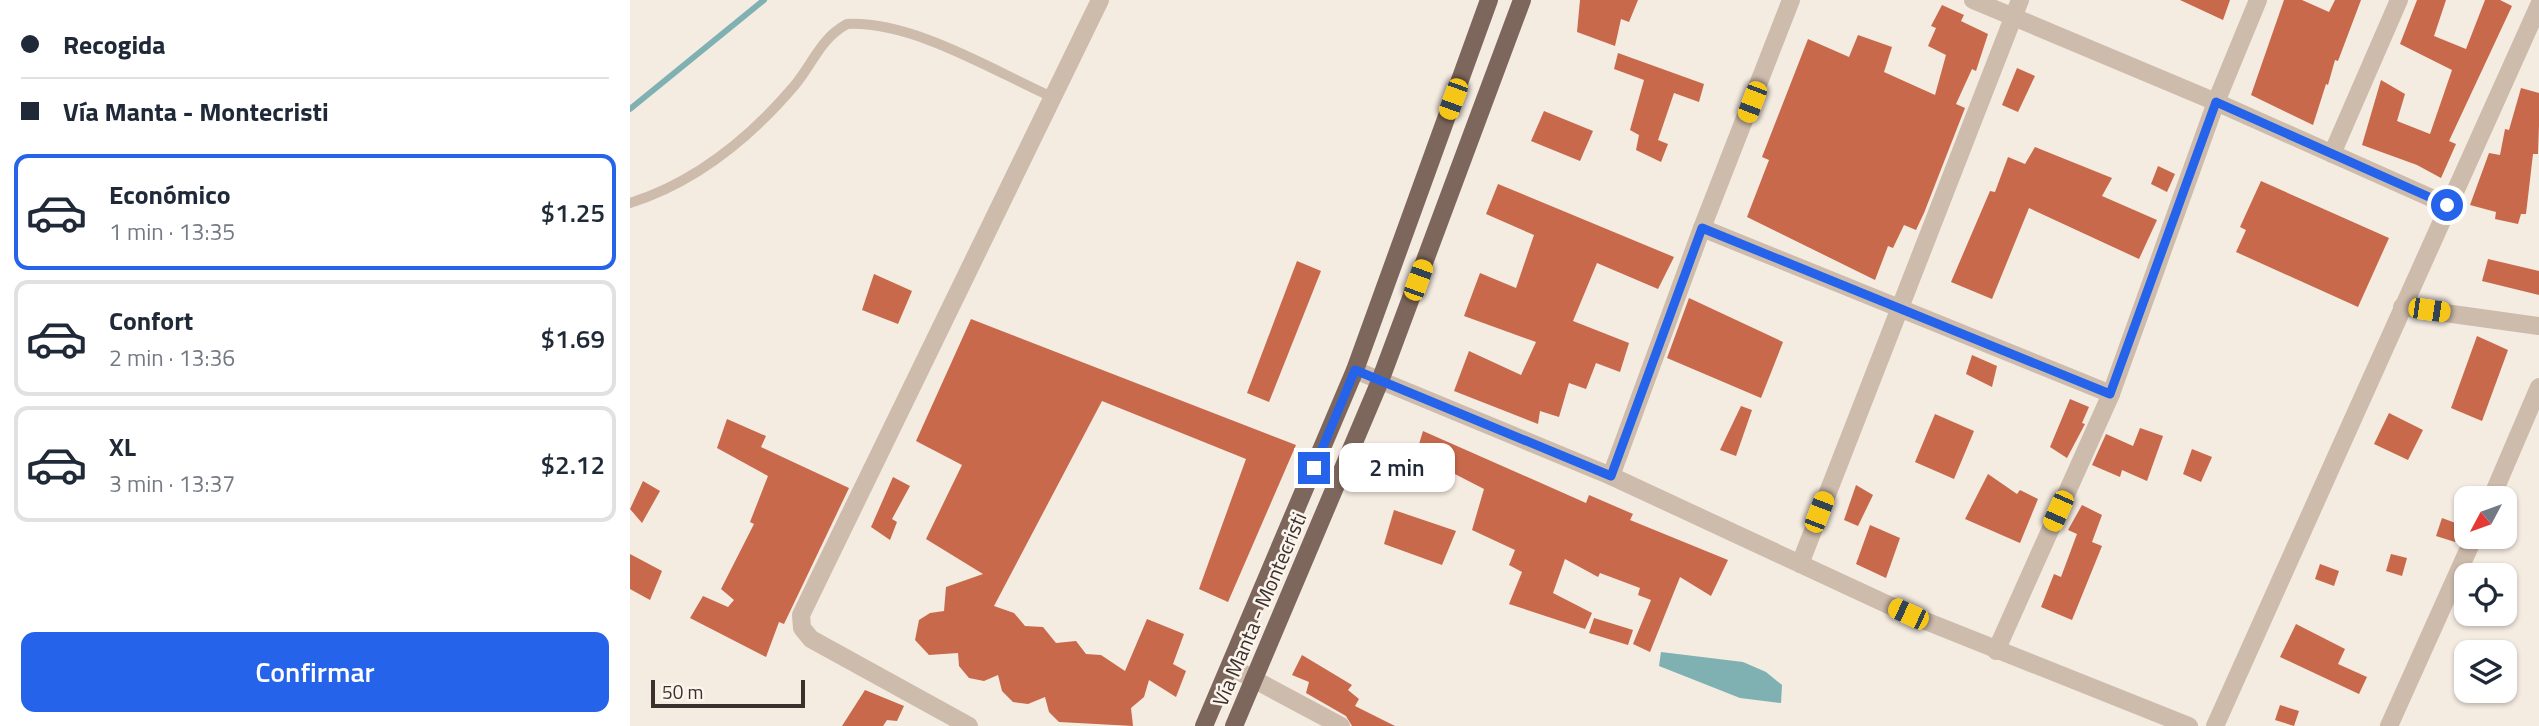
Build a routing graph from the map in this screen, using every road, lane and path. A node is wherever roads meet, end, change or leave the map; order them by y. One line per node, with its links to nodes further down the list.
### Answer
1 (1100, 0): 10 (street)
2 (1489, 0): 19 (main road, Vía Manta - Montecristi)
3 (1522, 0): 20 (main road, Vía Manta - Montecristi)
4 (1791, 0): 15 (street)
5 (1973, 0): 9 (street)
6 (2258, 0): 11 (street)
7 (2399, 0): 12 (street)
8 (2539, 5): 14 (street)
9 (2016, 8): 11 (street); 16 (street)
10 (1052, 97): 13 (lane); 30 (street)
11 (2216, 102): 12 (street); 22 (street)
12 (2332, 154): 14 (street)
13 (630, 203)
14 (2447, 205): 17 (street)
15 (1702, 228): 16 (street); 23 (street)
16 (1898, 306): 22 (street); 26 (street)
17 (2402, 306): 18 (street); 35 (street)
18 (2539, 326)
19 (1355, 370): 20 (street); 28 (main road, Vía Manta - Montecristi)
20 (1381, 381): 23 (street); 29 (main road, Vía Manta - Montecristi)
21 (2539, 387): 24 (street)
22 (2110, 394): 27 (street)
23 (1611, 476): 26 (street)
24 (2496, 486)
25 (2468, 550): 36 (street)
26 (1800, 564): 27 (street)
27 (1996, 651): 34 (street)
28 (1231, 667): 29 (street); 31 (main road, Vía Manta - Montecristi)
29 (1254, 679): 32 (main road, Vía Manta - Montecristi); 33 (street)
30 (969, 726)
31 (1204, 726)
32 (1234, 726)
33 (1341, 726)
34 (2189, 726)
35 (2216, 726)
36 (2389, 726)

